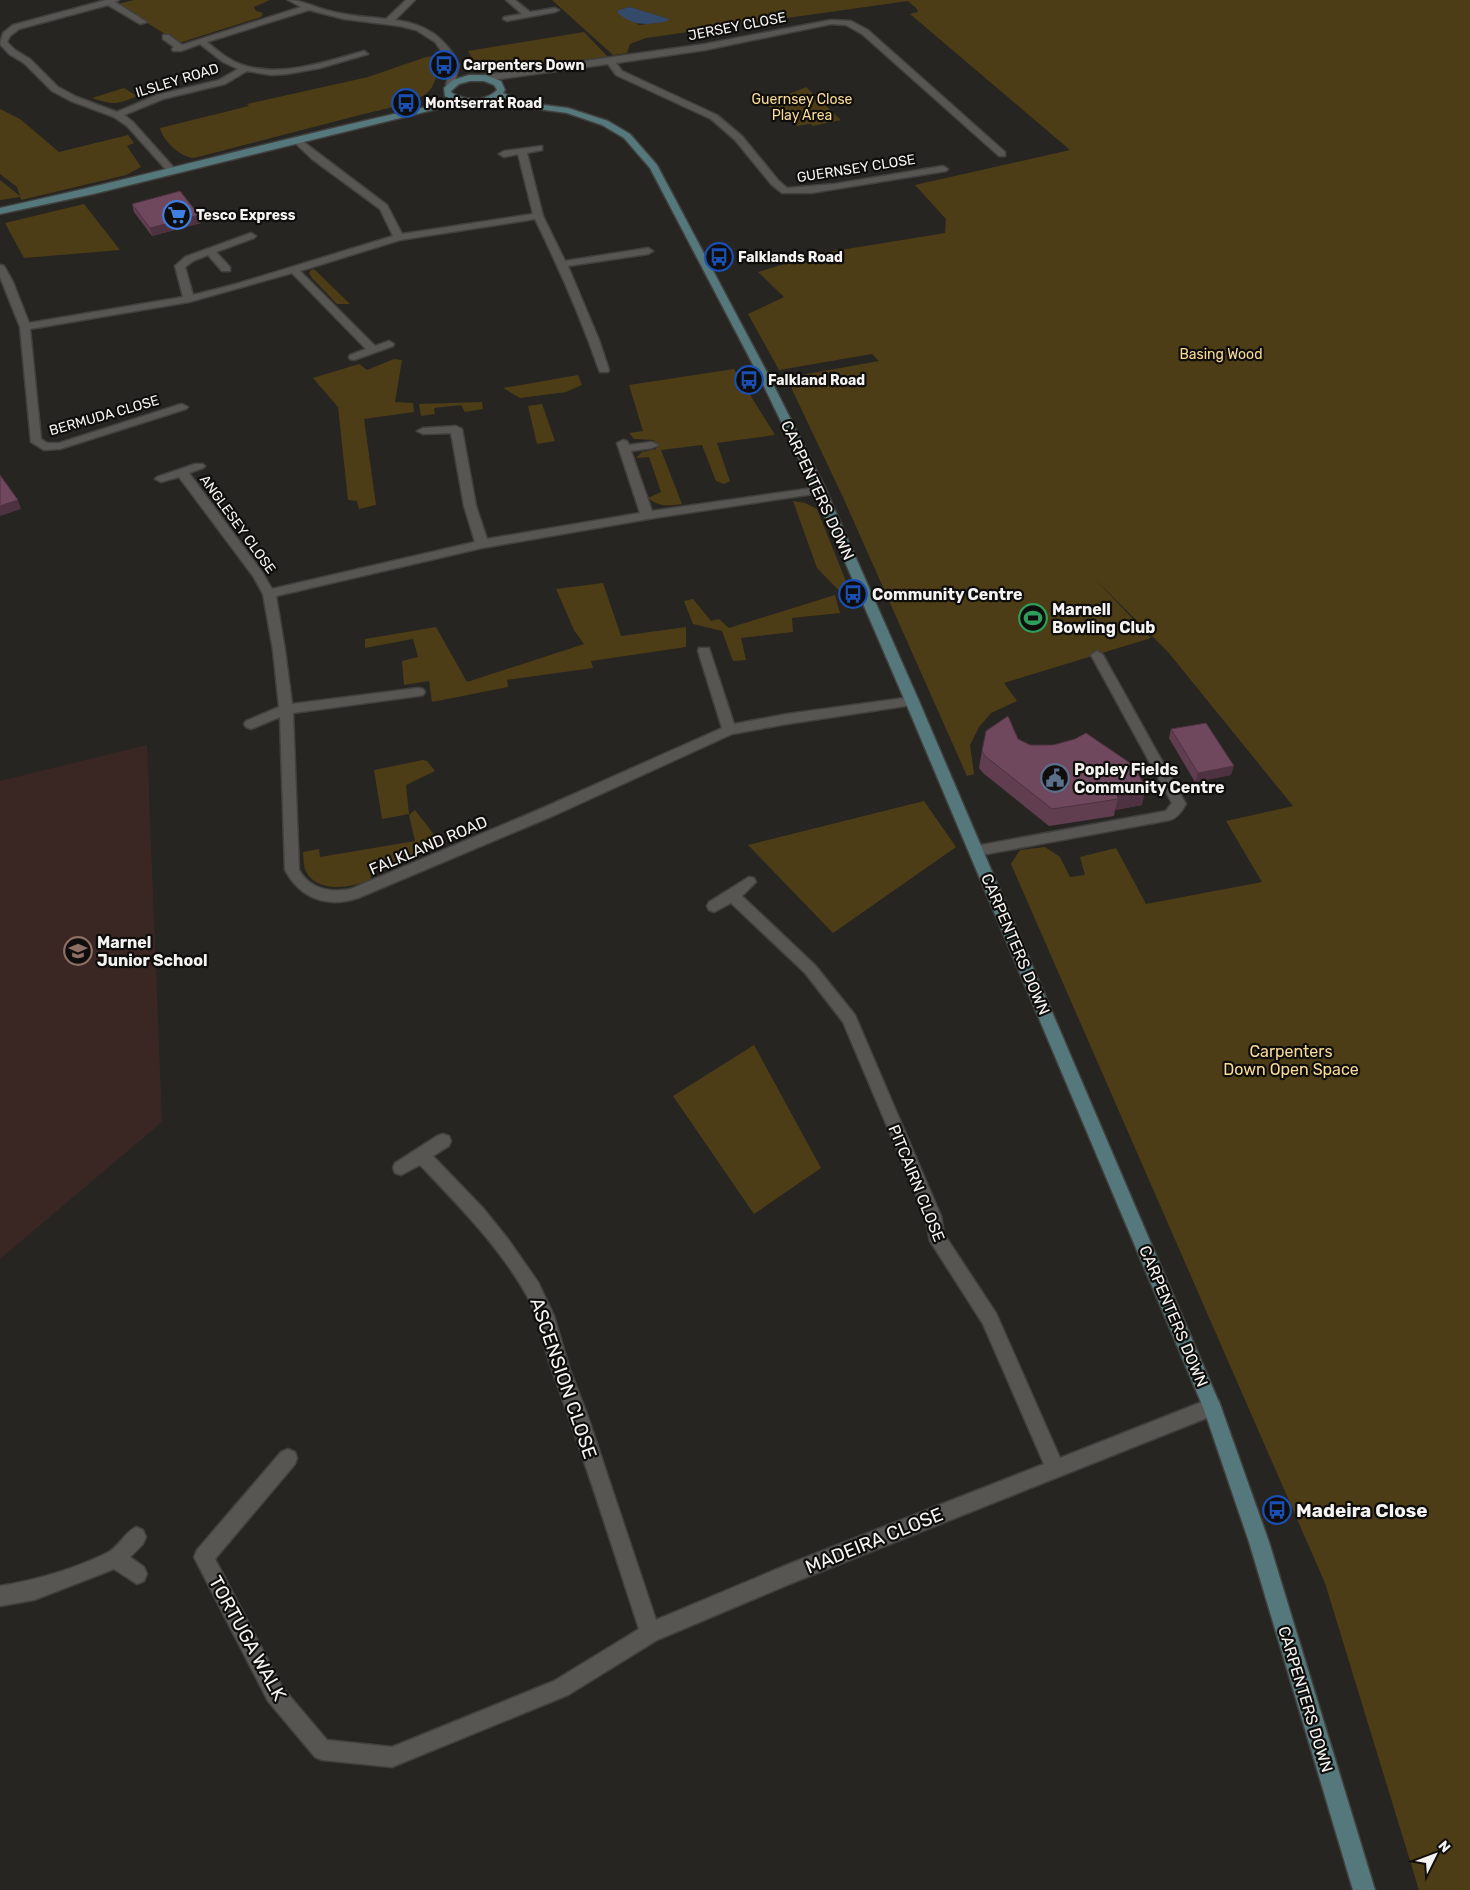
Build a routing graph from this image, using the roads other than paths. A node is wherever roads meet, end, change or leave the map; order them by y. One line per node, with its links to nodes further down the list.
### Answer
1 (292, 0): 5 (street)
2 (411, 0): 10 (street)
3 (510, 0): 7 (street)
4 (112, 1): 9 (street); 11 (street)
5 (306, 8): 10 (street); 13 (street)
6 (555, 10): 7 (street)
7 (527, 14): 8 (street)
8 (507, 19)
9 (143, 22)
10 (388, 22): 19 (street)
11 (3, 35): 29 (street)
12 (166, 37): 13 (street)
13 (202, 41): 17 (street, ILSLEY ROAD)
14 (364, 54): 15 (street, ILSLEY ROAD)
15 (340, 60): 17 (street, ILSLEY ROAD); 18 (street)
16 (611, 62): 20 (street, JERSEY CLOSE); 34 (street, JERSEY CLOSE); 35 (street, GUERNSEY CLOSE)
17 (245, 69): 29 (street, ILSLEY ROAD)
18 (345, 70)
19 (455, 70): 21 (street); 23 (street)
20 (520, 74): 22 (street, JERSEY CLOSE); 24 (street, JERSEY CLOSE)
21 (469, 78): 22 (street); 23 (street)
22 (485, 78): 24 (street)
23 (449, 90): 25 (street); 28 (street)
24 (499, 90): 26 (street); 27 (street)
25 (460, 100): 26 (street); 28 (street)
26 (483, 100): 27 (street)
27 (522, 102): 59 (street, CARPENTERS DOWN)
28 (415, 111): 30 (street)
29 (117, 115): 36 (street)
30 (297, 140): 36 (street); 40 (street)
31 (538, 148): 32 (street)
32 (522, 151): 33 (street); 38 (street)
33 (504, 154)
34 (1002, 154)
35 (943, 168)
36 (172, 171): 37 (street)
37 (0, 211)
38 (538, 216): 40 (street); 43 (street)
39 (251, 236): 41 (street)
40 (399, 237): 46 (street)
41 (209, 251): 45 (street); 47 (street)
42 (648, 251): 43 (street)
43 (562, 264): 52 (street)
44 (0, 268): 48 (street, BERMUDA CLOSE)
45 (226, 269)
46 (294, 270): 47 (street); 50 (street)
47 (189, 299): 48 (street)
48 (25, 327): 53 (street, BERMUDA CLOSE)
49 (389, 344): 50 (street)
50 (372, 350): 51 (street)
51 (354, 357)
52 (604, 370)
53 (182, 407)
54 (424, 431): 61 (street)
55 (652, 445): 60 (street)
56 (199, 466): 57 (street, ANGLESEY CLOSE)
57 (182, 472): 58 (street, ANGLESEY CLOSE); 62 (street, ANGLESEY CLOSE)
58 (161, 479)
59 (820, 490): 60 (street); 66 (street, CARPENTERS DOWN)
60 (647, 515): 61 (street)
61 (482, 544): 62 (street)
62 (268, 594): 67 (street, FALKLAND ROAD)
63 (704, 651): 69 (street)
64 (1097, 655): 70 (street)
65 (418, 692): 67 (street)
66 (912, 701): 69 (street, FALKLAND ROAD); 70 (street, CARPENTERS DOWN)
67 (286, 709): 68 (street); 69 (street, FALKLAND ROAD)
68 (251, 724)
69 (729, 730)
70 (976, 851): 77 (street, CARPENTERS DOWN)
71 (750, 882): 72 (street)
72 (732, 896): 73 (street); 79 (street, PITCAIRN CLOSE)
73 (714, 906)
74 (443, 1140): 75 (street)
75 (421, 1155): 76 (street); 84 (street, ASCENSION CLOSE)
76 (401, 1168)
77 (1212, 1407): 79 (street, MADEIRA CLOSE); 85 (street, CARPENTERS DOWN)
78 (288, 1458): 84 (street, TORTUGA WALK)
79 (1055, 1468): 84 (street, MADEIRA CLOSE)
80 (136, 1537): 81 (street)
81 (116, 1558): 82 (street); 83 (street)
82 (137, 1574)
83 (0, 1596)
84 (650, 1633)
85 (1364, 1890)

